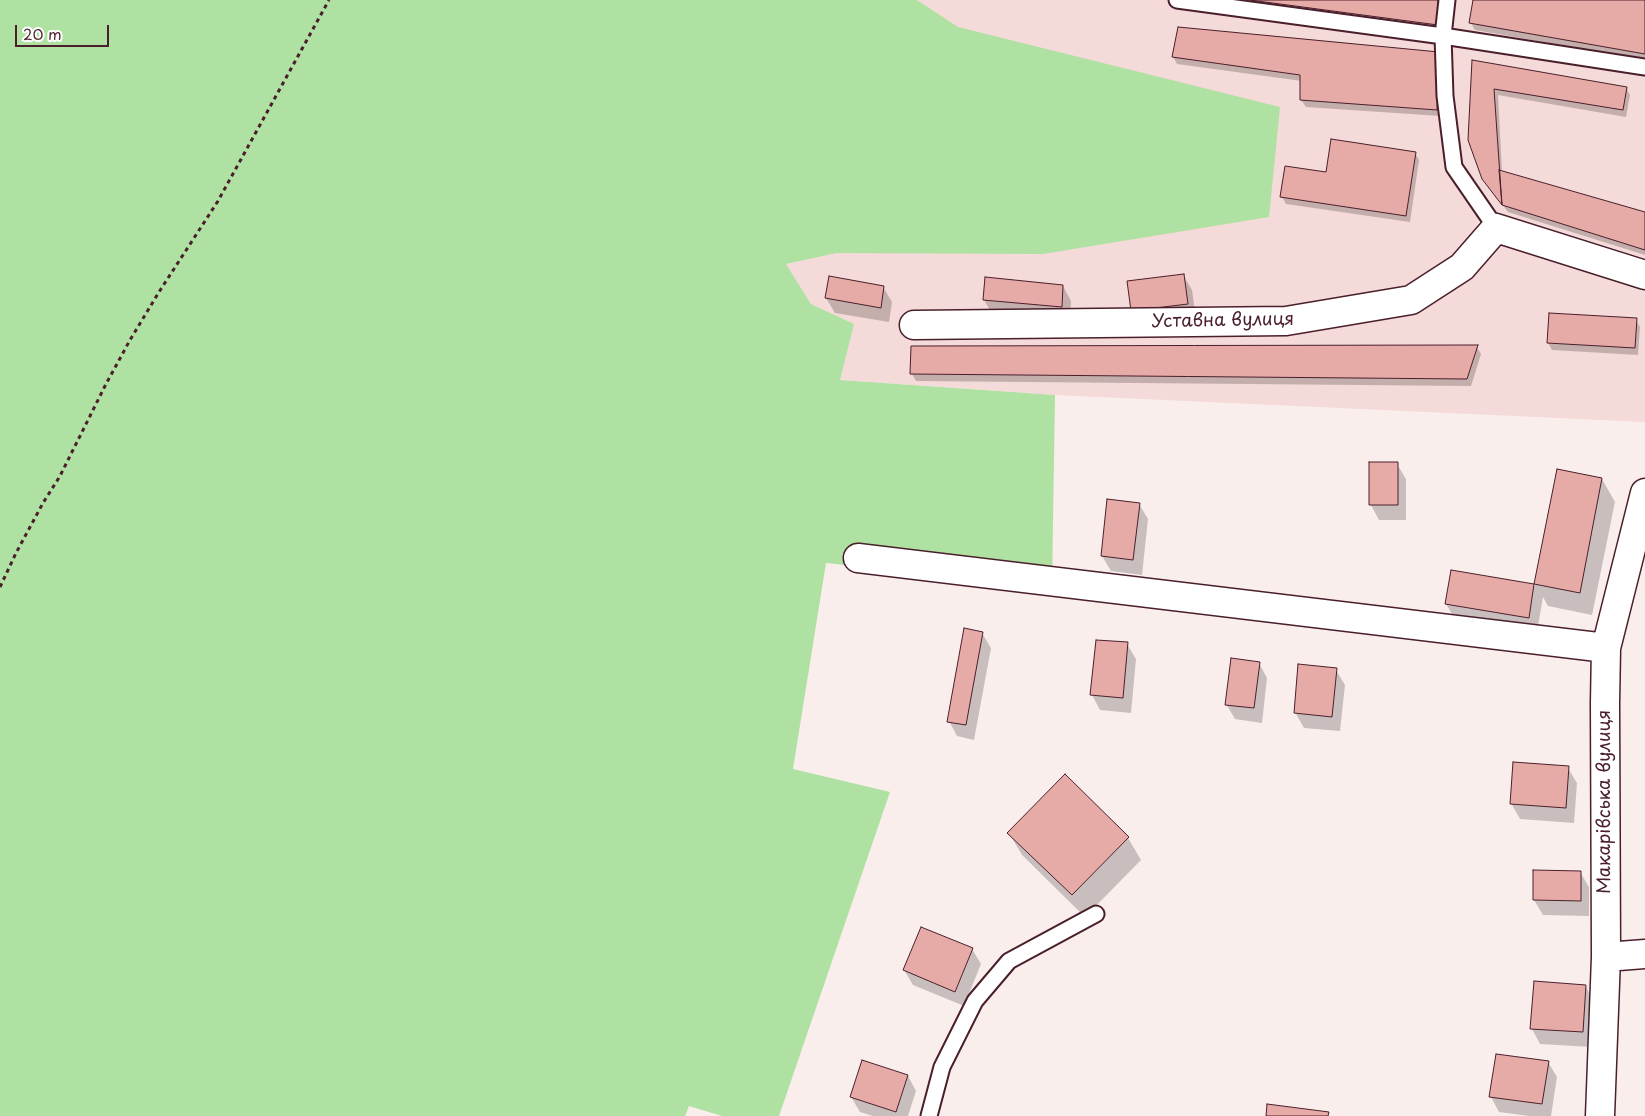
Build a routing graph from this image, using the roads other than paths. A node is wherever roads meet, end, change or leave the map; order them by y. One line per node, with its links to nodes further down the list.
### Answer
1 (1177, 0): 3 (lane)
2 (1447, 0): 3 (lane)
3 (1442, 36): 4 (lane); 5 (lane)
4 (1645, 67)
5 (1496, 228): 6 (street); 7 (street, Уставна вулиця)
6 (1645, 275)
7 (914, 324)
8 (1645, 493): 10 (street, Макарівська вулиця)
9 (858, 558): 10 (street)
10 (1606, 648): 13 (street, Макарівська вулиця)
11 (1096, 914): 14 (lane)
12 (1645, 954): 13 (street)
13 (1606, 957): 15 (street, Макарівська вулиця)
14 (929, 1116)
15 (1600, 1116)

